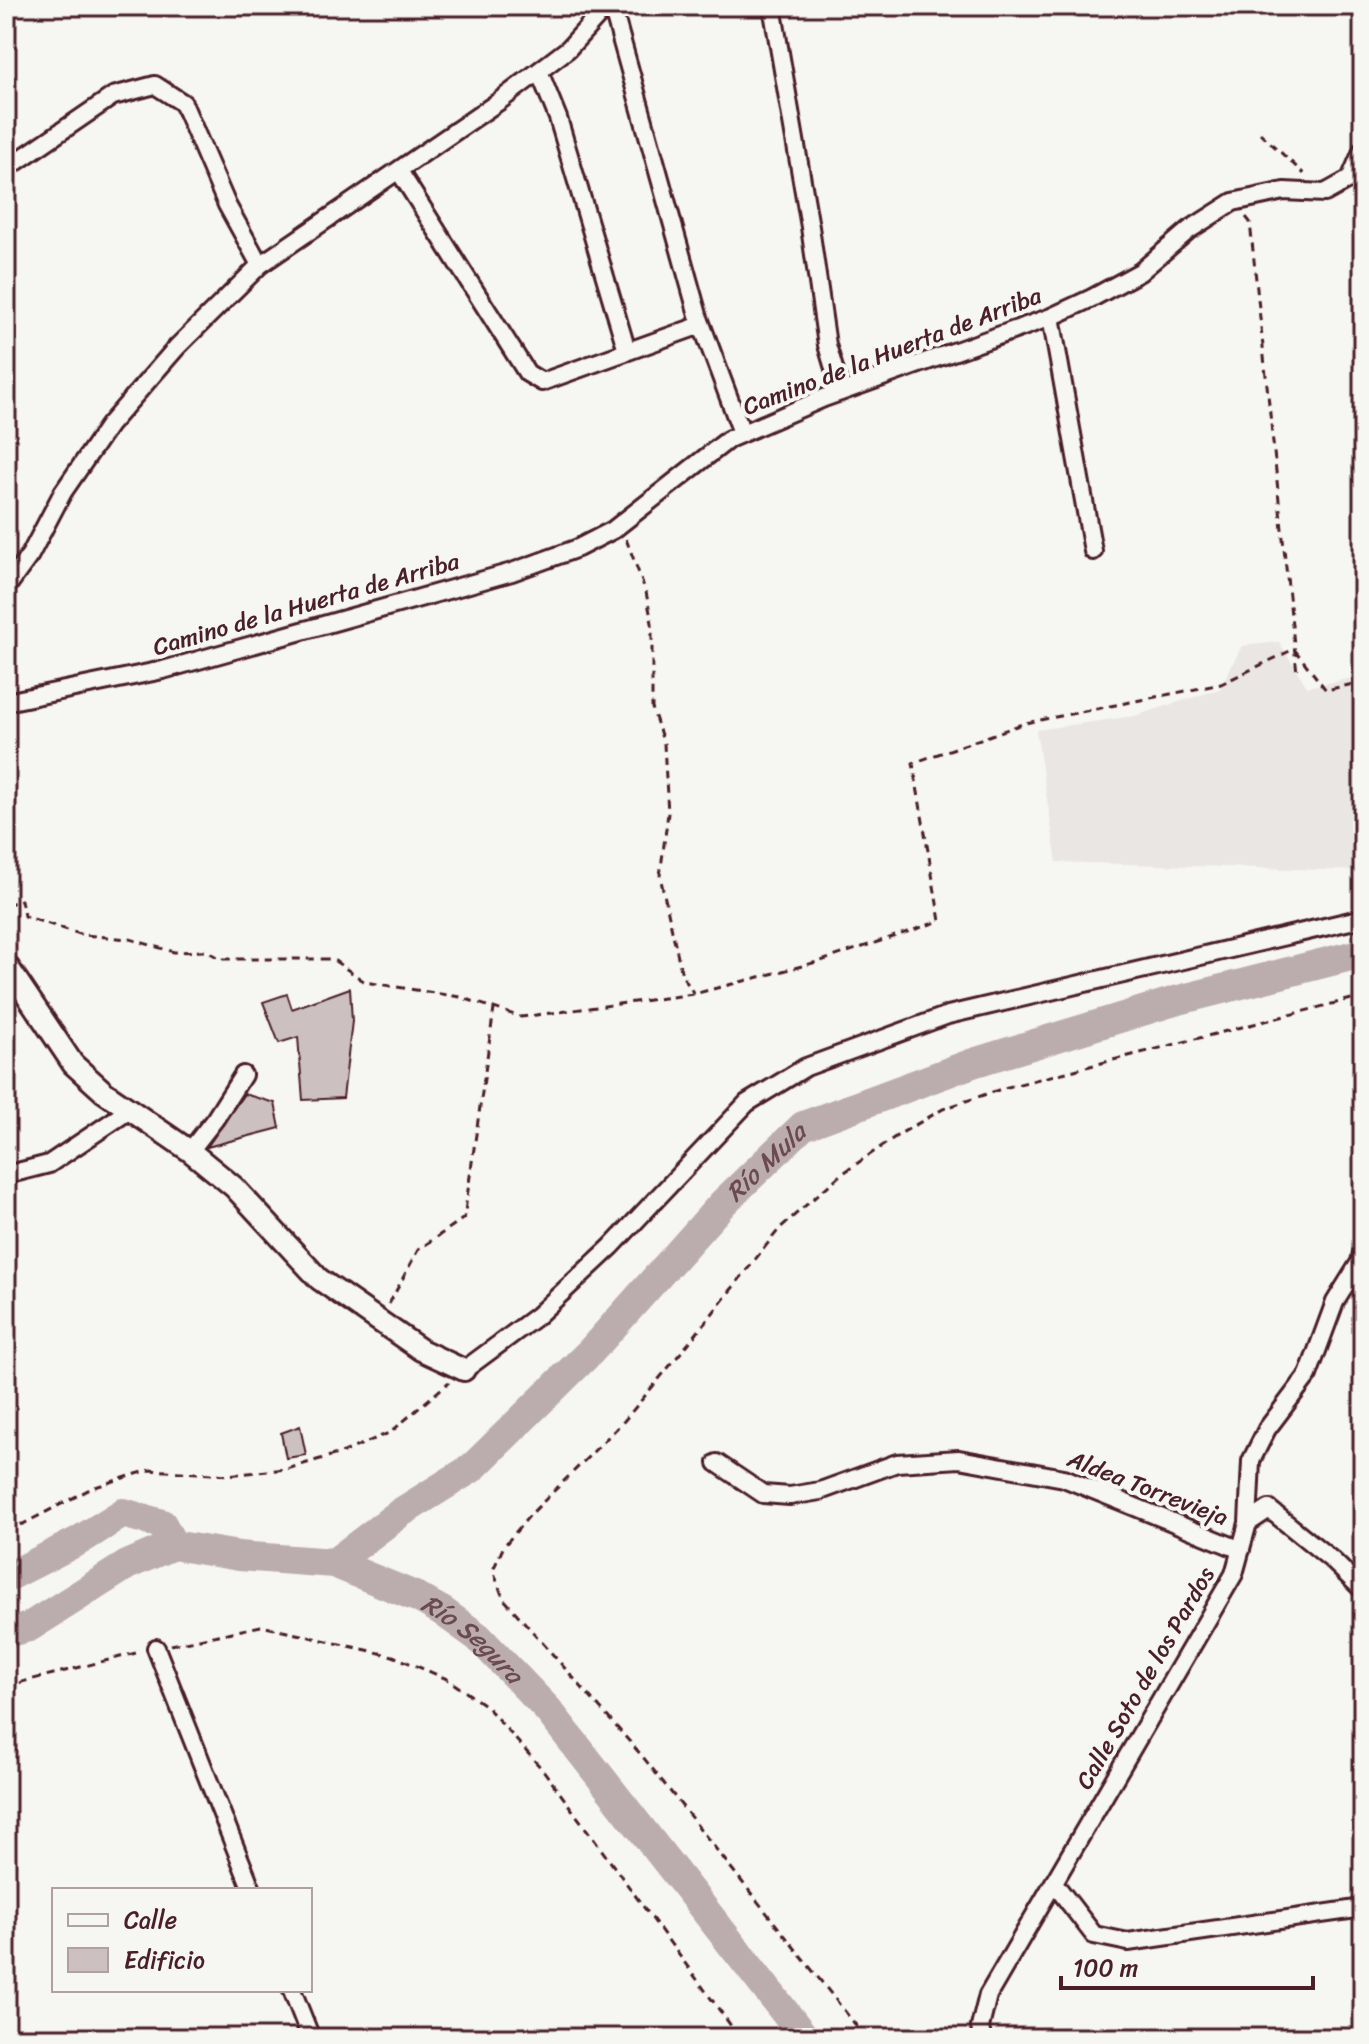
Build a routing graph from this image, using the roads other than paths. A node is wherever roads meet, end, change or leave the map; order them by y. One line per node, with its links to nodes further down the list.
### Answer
1 (602, 6): 4 (street)
2 (612, 6): 10 (street)
3 (772, 6): 12 (street)
4 (539, 71): 7 (street); 11 (street)
5 (1363, 149): 9 (street, Camino de la Huerta de Arriba)
6 (6, 169): 8 (street)
7 (399, 171): 8 (street); 11 (street)
8 (260, 265): 15 (street)
9 (1051, 317): 12 (street, Camino de la Huerta de Arriba); 14 (street)
10 (701, 325): 11 (street); 13 (street)
11 (627, 351)
12 (841, 392): 13 (street, Camino de la Huerta de Arriba)
13 (742, 433): 16 (street, Camino de la Huerta de Arriba)
14 (1093, 551)
15 (6, 588)
16 (6, 702)
17 (1363, 918): 24 (street)
18 (6, 964): 20 (main road)
19 (243, 1075): 21 (street)
20 (131, 1109): 21 (main road); 22 (street)
21 (190, 1151): 24 (main road)
22 (6, 1175)
23 (1363, 1248): 26 (street, Calle Soto de los Pardos)
24 (464, 1370)
25 (717, 1463): 27 (street, Aldea Torrevieja)
26 (1248, 1523): 27 (street, Calle Soto de los Pardos); 28 (street)
27 (1241, 1550): 30 (street, Calle Soto de los Pardos)
28 (1363, 1590)
29 (156, 1648): 31 (street)
30 (1054, 1883): 32 (street); 35 (street, Calle Soto de los Pardos)
31 (251, 1888)
32 (1363, 1908)
33 (293, 1992): 34 (street)
34 (311, 2038)
35 (982, 2038)

